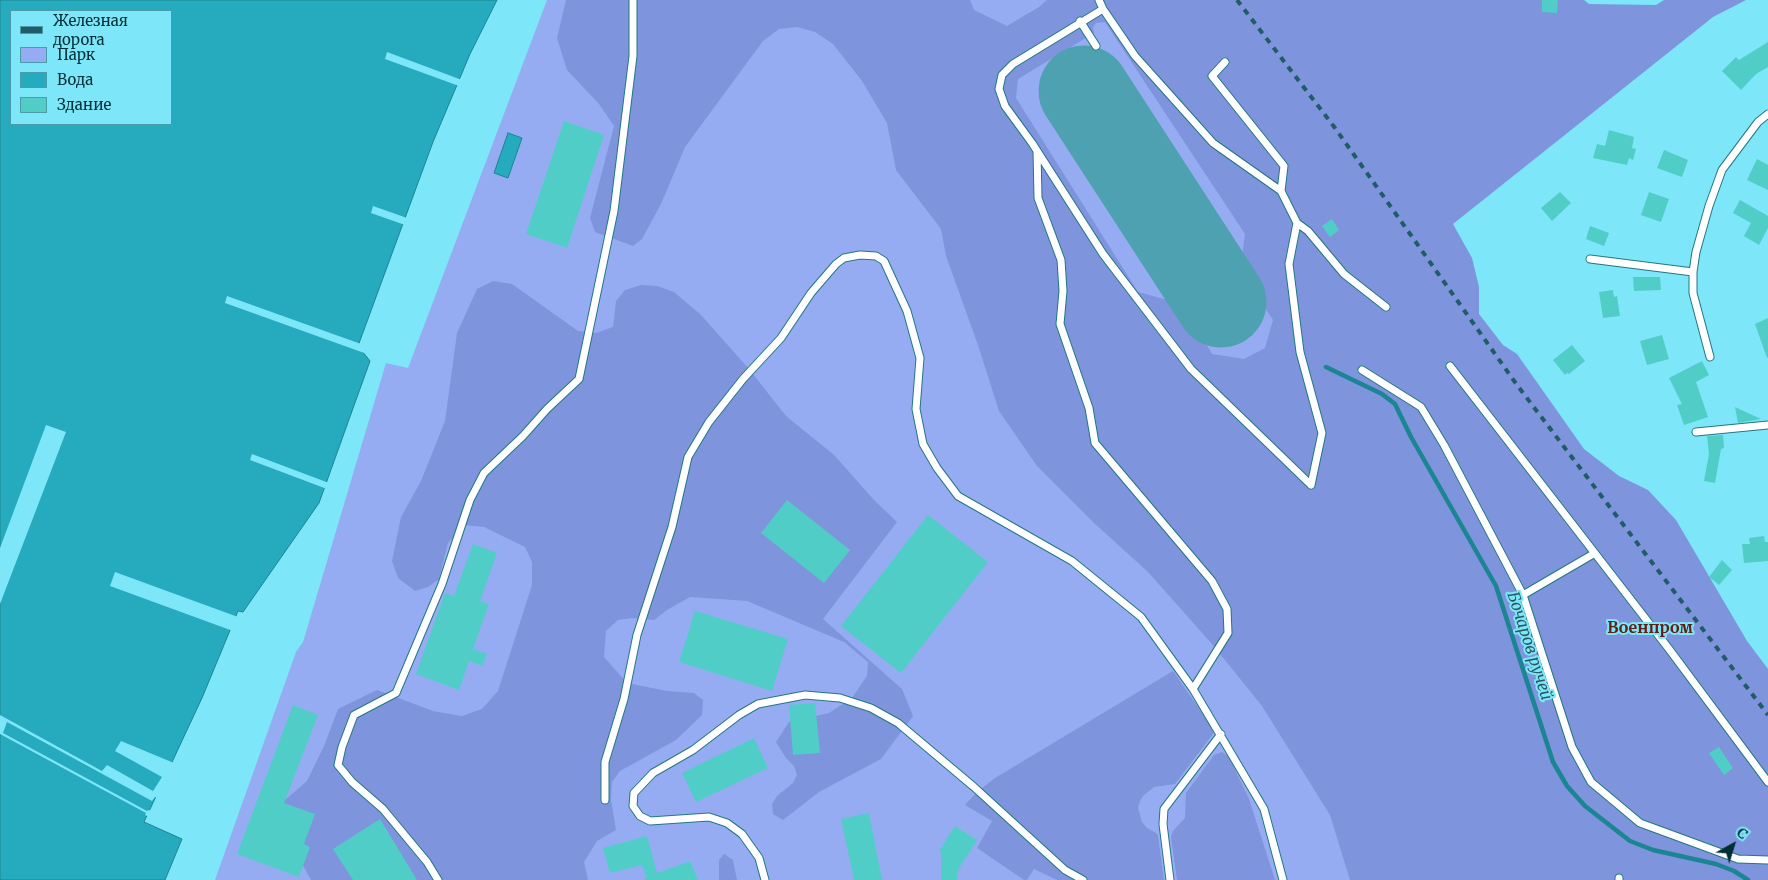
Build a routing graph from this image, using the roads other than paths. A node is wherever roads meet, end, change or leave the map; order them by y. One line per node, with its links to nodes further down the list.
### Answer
1 (634, 0): 26 (lane)
2 (1099, 0): 3 (lane)
3 (1103, 9): 4 (lane); 9 (lane)
4 (1080, 22): 5 (lane); 8 (lane)
5 (1096, 46)
6 (1225, 62): 9 (lane)
7 (1768, 114): 12 (lane)
8 (1037, 150): 10 (lane); 21 (lane)
9 (1281, 191): 10 (lane)
10 (1297, 223): 13 (lane)
11 (1590, 259): 12 (lane)
12 (1693, 272): 14 (lane)
13 (1386, 307)
14 (1710, 357)
15 (1450, 366): 19 (lane)
16 (1362, 370): 20 (lane)
17 (1768, 425): 18 (lane)
18 (1696, 432)
19 (1595, 553): 20 (lane); 23 (lane)
20 (1523, 595): 25 (lane)
21 (1193, 689): 22 (lane); 24 (lane)
22 (1221, 734): 29 (lane); 30 (lane)
23 (1768, 782)
24 (604, 800)
25 (1768, 860)
26 (438, 880)
27 (765, 880): 28 (lane)
28 (1083, 880)
29 (1170, 880)
30 (1283, 880)

